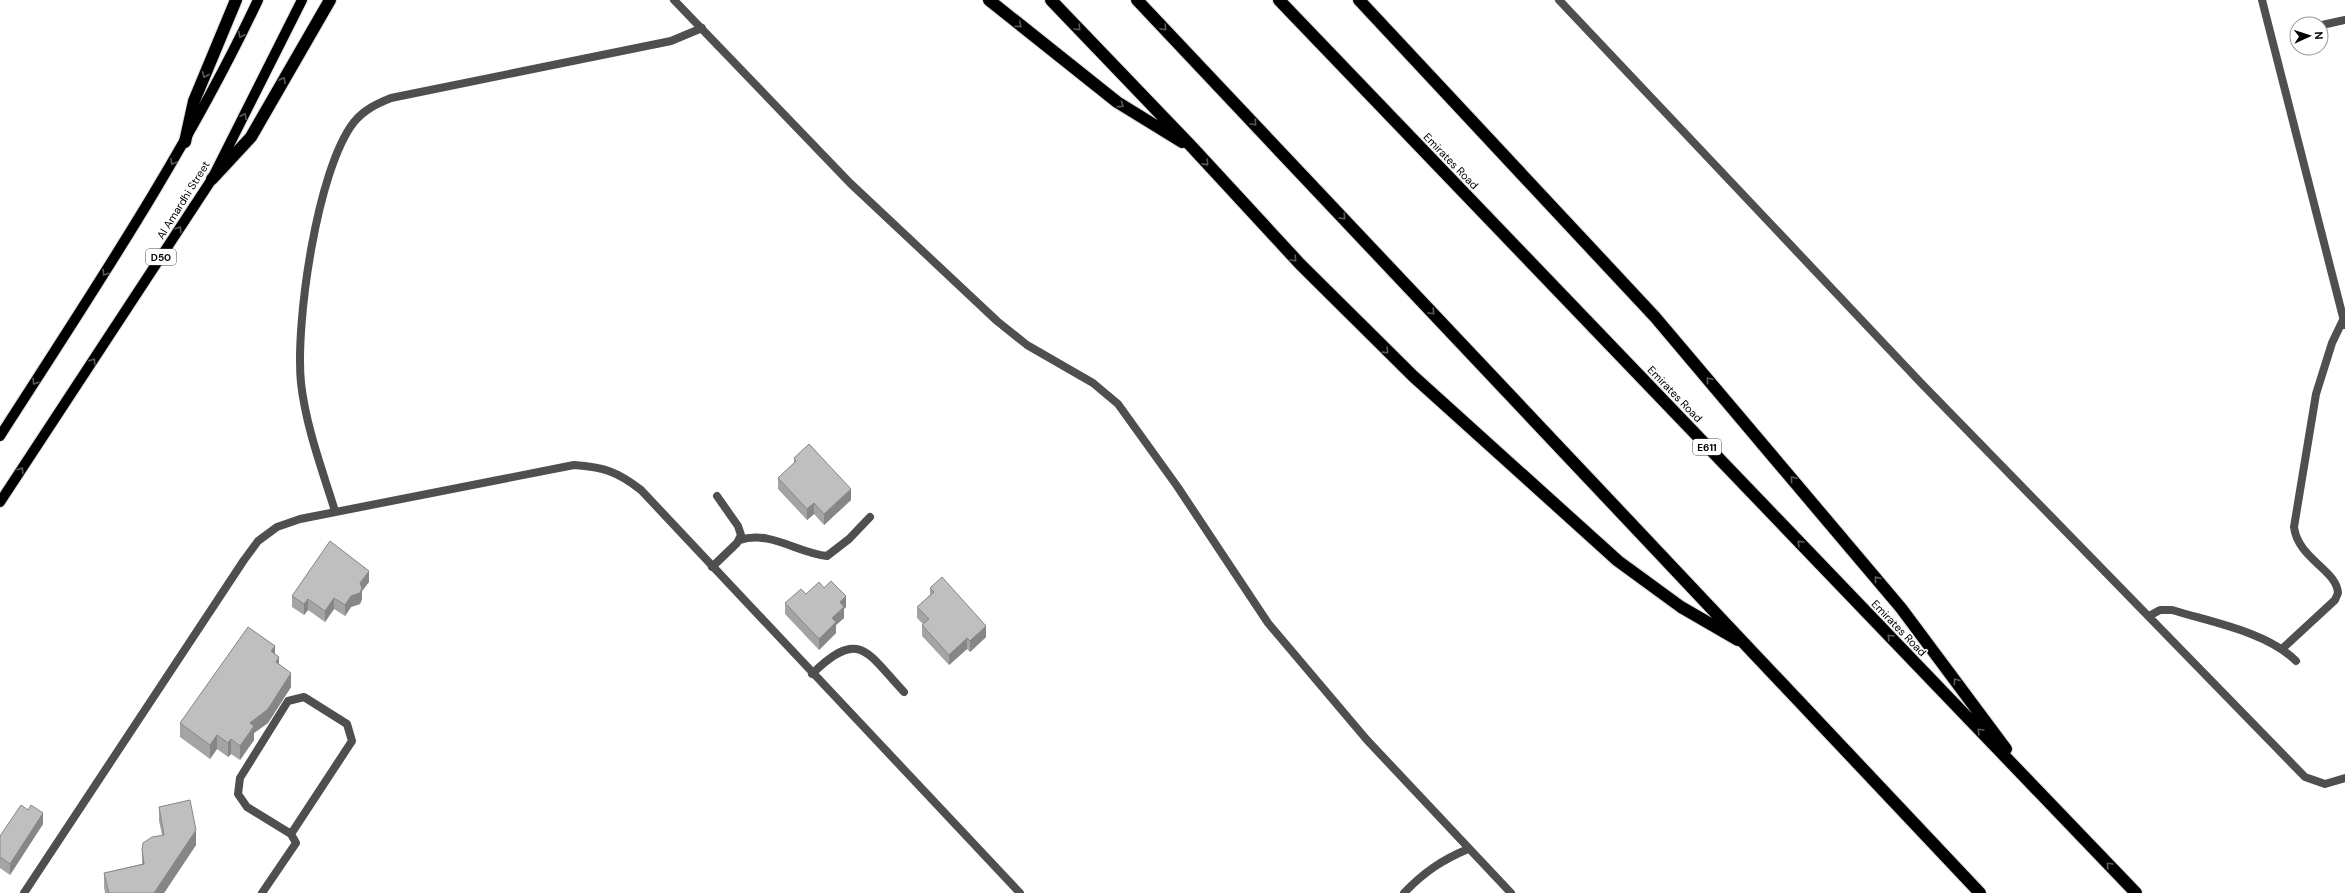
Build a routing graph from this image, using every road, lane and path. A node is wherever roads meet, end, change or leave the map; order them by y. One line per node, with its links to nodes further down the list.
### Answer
1 (236, 0): 16 (highway, one-way to 16)
2 (258, 0): 16 (main road, one-way to 16)
3 (302, 0): 18 (main road, Al Amardhi Street / D50, one-way to 3)
4 (330, 0): 18 (highway, one-way to 4)
5 (674, 0): 15 (street)
6 (988, 0): 17 (highway, one-way to 17)
7 (1051, 0): 17 (highway, one-way to 17)
8 (1137, 0): 28 (highway, one-way to 28)
9 (1279, 0): 34 (highway, Emirates Road / E611, one-way to 9)
10 (1359, 0): 34 (highway, one-way to 10)
11 (1559, 0): 27 (street)
12 (2262, 0): 19 (street)
13 (2345, 20): 14 (street)
14 (2329, 23)
15 (702, 28): 23 (street); 36 (street)
16 (185, 142): 20 (main road, one-way to 20)
17 (1192, 147): 28 (highway, one-way to 28)
18 (212, 179): 22 (main road, Al Amardhi Street / D50, one-way to 18)
19 (2344, 323): 29 (street)
20 (0, 436)
21 (717, 496): 25 (street)
22 (0, 502)
23 (336, 511): 26 (street); 37 (street)
24 (870, 517): 25 (street)
25 (740, 540): 26 (street)
26 (712, 567): 31 (street)
27 (2148, 616): 29 (street); 33 (street)
28 (1748, 646): 42 (highway)
29 (2282, 649): 30 (street)
30 (2296, 661)
31 (812, 674): 32 (street); 39 (street)
32 (904, 692)
33 (2345, 778)
34 (2038, 792): 43 (highway, Emirates Road / E611, one-way to 34)
35 (291, 834): 35 (street); 38 (street)
36 (1468, 849): 40 (street); 41 (street)
37 (24, 893)
38 (262, 893)
39 (1020, 893)
40 (1404, 893)
41 (1511, 893)
42 (1980, 893)
43 (2136, 893)

